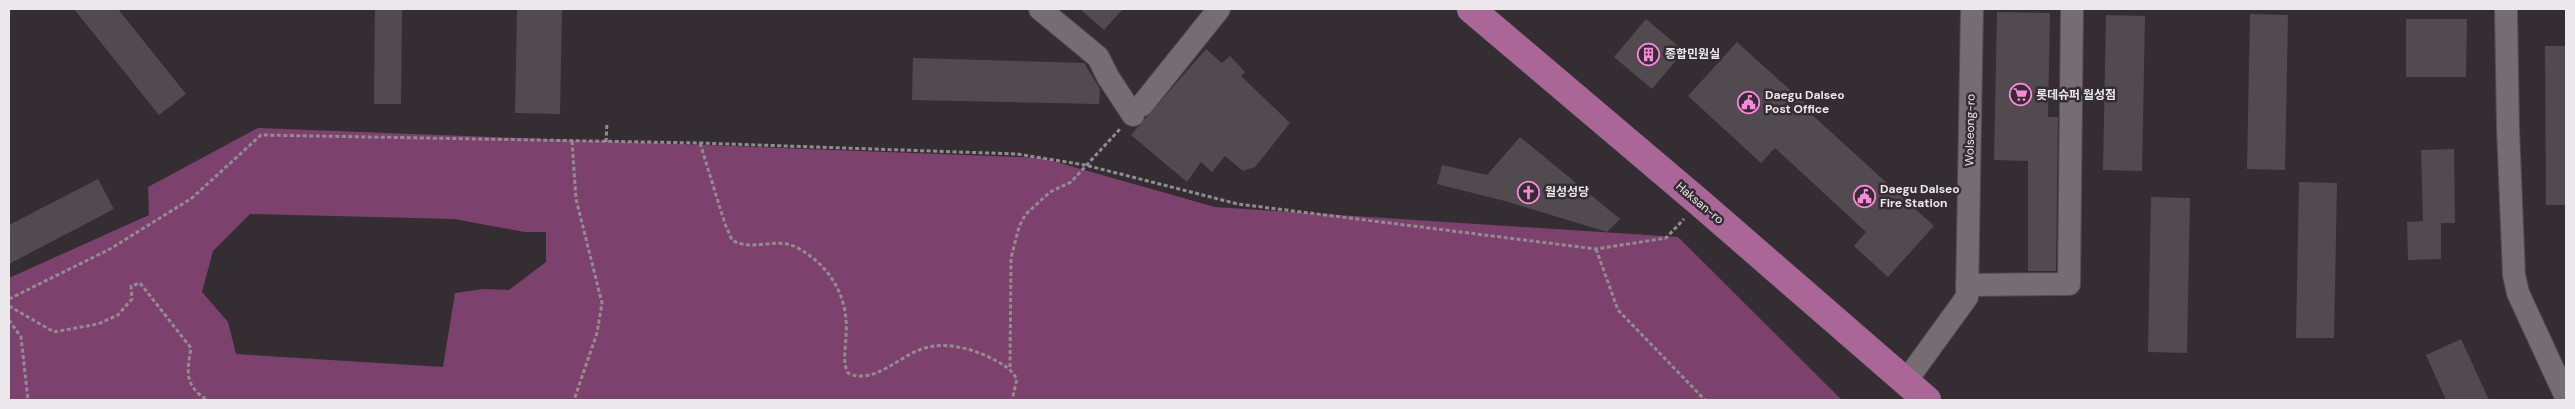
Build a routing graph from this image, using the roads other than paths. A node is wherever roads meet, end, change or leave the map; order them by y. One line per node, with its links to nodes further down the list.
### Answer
1 (1040, 9): 2 (street)
2 (1219, 9)
3 (1471, 9): 8 (main road, Haksan-ro)
4 (1972, 9): 7 (street, Wolseong-ro)
5 (2072, 9): 7 (street)
6 (2506, 9): 9 (street)
7 (1967, 284): 8 (street, Wolseong-ro)
8 (1906, 381): 10 (main road, Haksan-ro)
9 (2566, 397)
10 (1927, 400)

